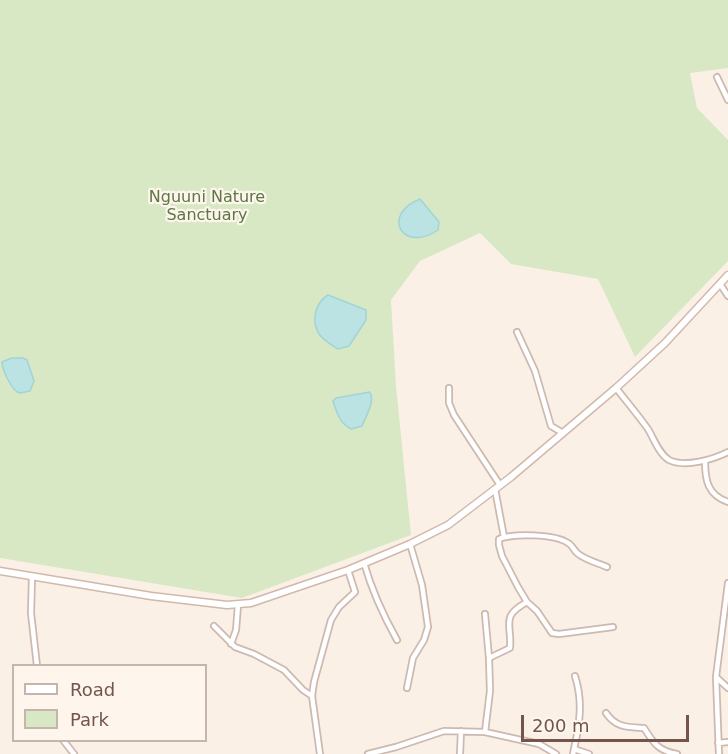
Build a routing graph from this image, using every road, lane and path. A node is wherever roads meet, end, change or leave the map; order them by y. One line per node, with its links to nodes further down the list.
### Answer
1 (717, 77): 2 (street)
2 (728, 100)
3 (728, 275): 4 (main road)
4 (720, 284): 5 (street); 8 (main road)
5 (728, 296)
6 (517, 332): 9 (street)
7 (449, 388): 12 (street)
8 (616, 388): 9 (main road); 11 (street)
9 (563, 433): 12 (main road)
10 (728, 452): 11 (street)
11 (705, 461): 13 (street)
12 (498, 487): 14 (street); 15 (main road)
13 (728, 502)
14 (504, 537): 17 (street); 22 (street)
15 (410, 544): 16 (main road); 33 (street)
16 (364, 563): 18 (main road); 27 (street)
17 (607, 567)
18 (348, 570): 23 (main road); 35 (street)
19 (0, 571): 20 (main road)
20 (32, 577): 23 (main road); 30 (street)
21 (728, 583): 32 (street)
22 (527, 602): 26 (street); 29 (street)
23 (238, 605): 28 (street)
24 (485, 614): 29 (street)
25 (214, 626): 28 (street)
26 (613, 627)
27 (397, 640)
28 (231, 644): 35 (street)
29 (489, 658): 38 (street)
30 (37, 664)
31 (575, 676): 42 (street)
32 (716, 677): 34 (street); 41 (street)
33 (406, 688)
34 (728, 688)
35 (312, 696): 45 (street)
36 (606, 713): 50 (street)
37 (461, 731): 38 (street); 46 (street); 47 (street)
38 (485, 732): 48 (street)
39 (64, 742): 44 (street)
40 (728, 742): 41 (street)
41 (718, 743): 43 (street)
42 (573, 751): 49 (street)
43 (719, 752): 51 (street)
44 (74, 754)
45 (320, 754)
46 (368, 754)
47 (460, 754)
48 (556, 754)
49 (589, 754)
50 (677, 754)
51 (711, 754)

